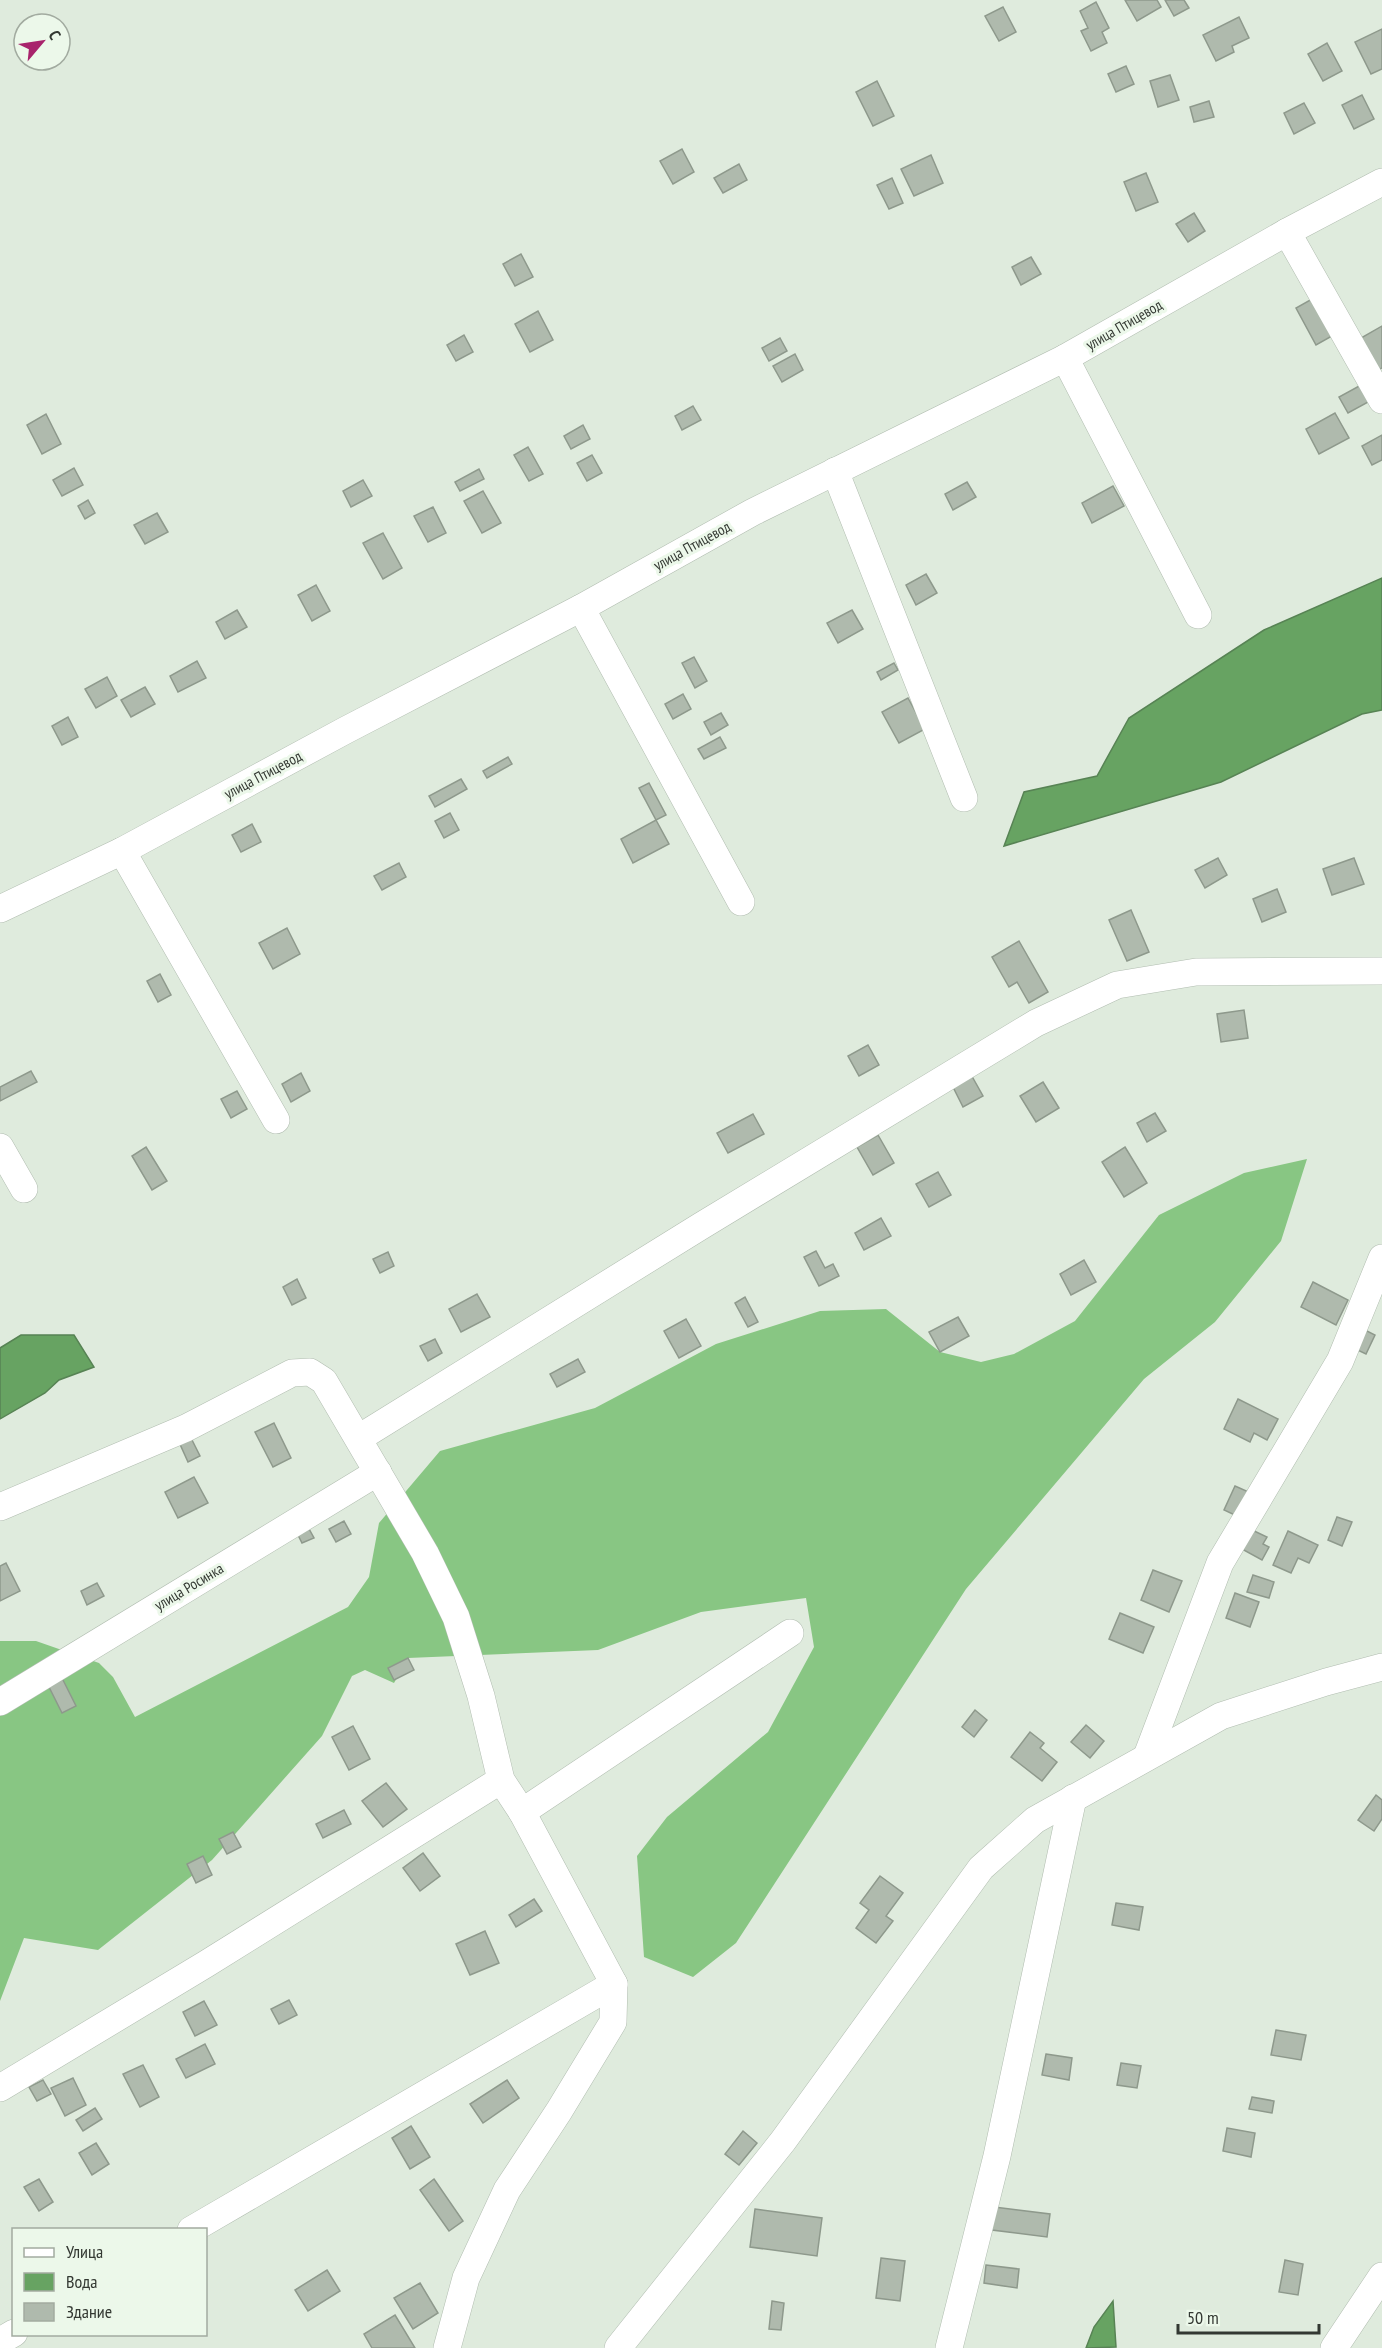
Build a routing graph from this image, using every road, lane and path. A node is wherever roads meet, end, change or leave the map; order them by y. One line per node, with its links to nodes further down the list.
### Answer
1 (1382, 182): 2 (street, улица Птицевод)
2 (1287, 232): 3 (street, улица Птицевод); 4 (street)
3 (1065, 358): 5 (street, улица Птицевод); 7 (street)
4 (1382, 400)
5 (835, 471): 6 (street, улица Птицевод); 8 (street)
6 (581, 608): 9 (street, улица Птицевод); 10 (street)
7 (1198, 615)
8 (964, 798)
9 (122, 851): 11 (street, улица Птицевод); 13 (street)
10 (741, 902)
11 (0, 909)
12 (1382, 971): 17 (street)
13 (276, 1120)
14 (0, 1147): 15 (street)
15 (24, 1189)
16 (1382, 1258): 23 (street)
17 (359, 1438): 18 (street); 19 (street)
18 (378, 1472): 22 (street, улица Росинка); 24 (street)
19 (0, 1507)
20 (790, 1633): 26 (street)
21 (1382, 1667): 23 (street)
22 (0, 1702)
23 (1147, 1756): 25 (street)
24 (501, 1780): 26 (street); 28 (street)
25 (1073, 1798): 32 (street); 33 (street)
26 (522, 1812): 27 (street)
27 (614, 1984): 29 (street); 31 (street)
28 (0, 2088)
29 (193, 2228)
30 (1382, 2276): 34 (street)
31 (447, 2348)
32 (618, 2348)
33 (949, 2348)
34 (1334, 2348)

